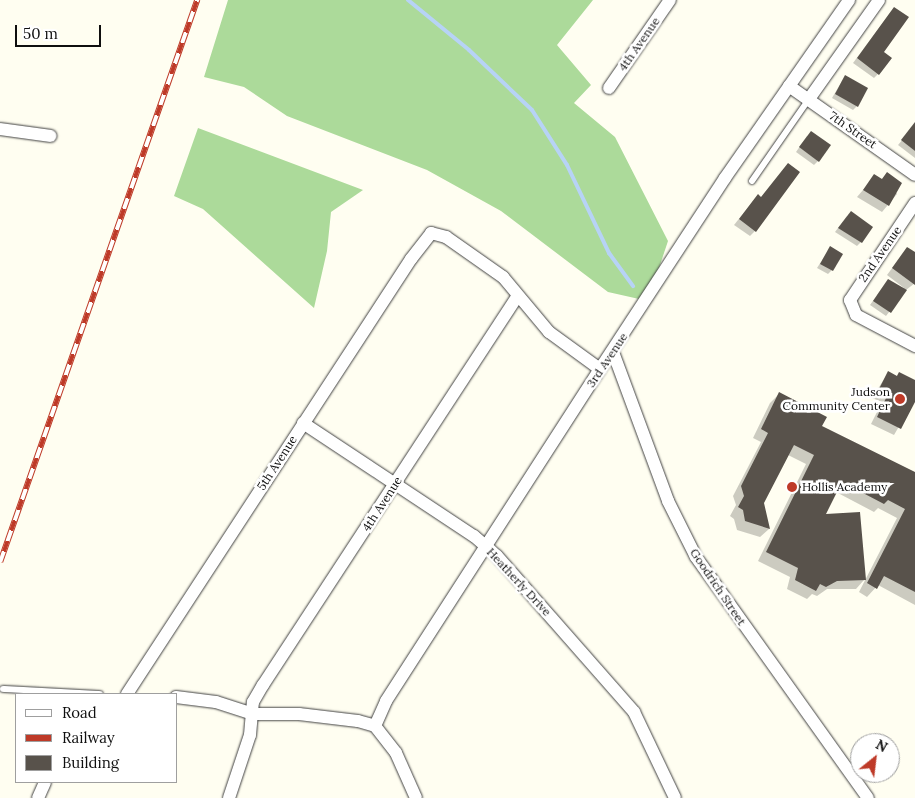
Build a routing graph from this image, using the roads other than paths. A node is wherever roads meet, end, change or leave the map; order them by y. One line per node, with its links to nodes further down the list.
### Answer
1 (670, 0): 5 (street, 4th Avenue)
2 (849, 0): 4 (street, 3rd Avenue)
3 (879, 0): 6 (street)
4 (789, 86): 6 (street, 7th Street); 14 (street, 3rd Avenue)
5 (609, 88)
6 (810, 99): 9 (street, 7th Street); 10 (lane)
7 (0, 129): 8 (street)
8 (51, 136)
9 (915, 175)
10 (752, 181)
11 (915, 204): 13 (street, 2nd Avenue)
12 (517, 297): 15 (street); 16 (street, 5th Avenue); 17 (street, 4th Avenue)
13 (915, 346)
14 (613, 352): 15 (street, 3rd Avenue); 30 (street, Goodrich Street)
15 (600, 369): 18 (street, 3rd Avenue)
16 (303, 423): 17 (street, Heatherly Drive); 21 (street, 5th Avenue)
17 (395, 484): 18 (street, Heatherly Drive); 23 (street, 4th Avenue)
18 (486, 546): 24 (street, 3rd Avenue); 29 (street, Heatherly Drive)
19 (3, 689): 20 (lane)
20 (81, 693)
21 (128, 693)
22 (178, 697): 23 (street)
23 (253, 714): 24 (street); 27 (street, 4th Avenue)
24 (375, 726): 28 (street)
25 (45, 783): 26 (street)
26 (38, 798)
27 (229, 798)
28 (416, 798)
29 (675, 798)
30 (868, 798)

